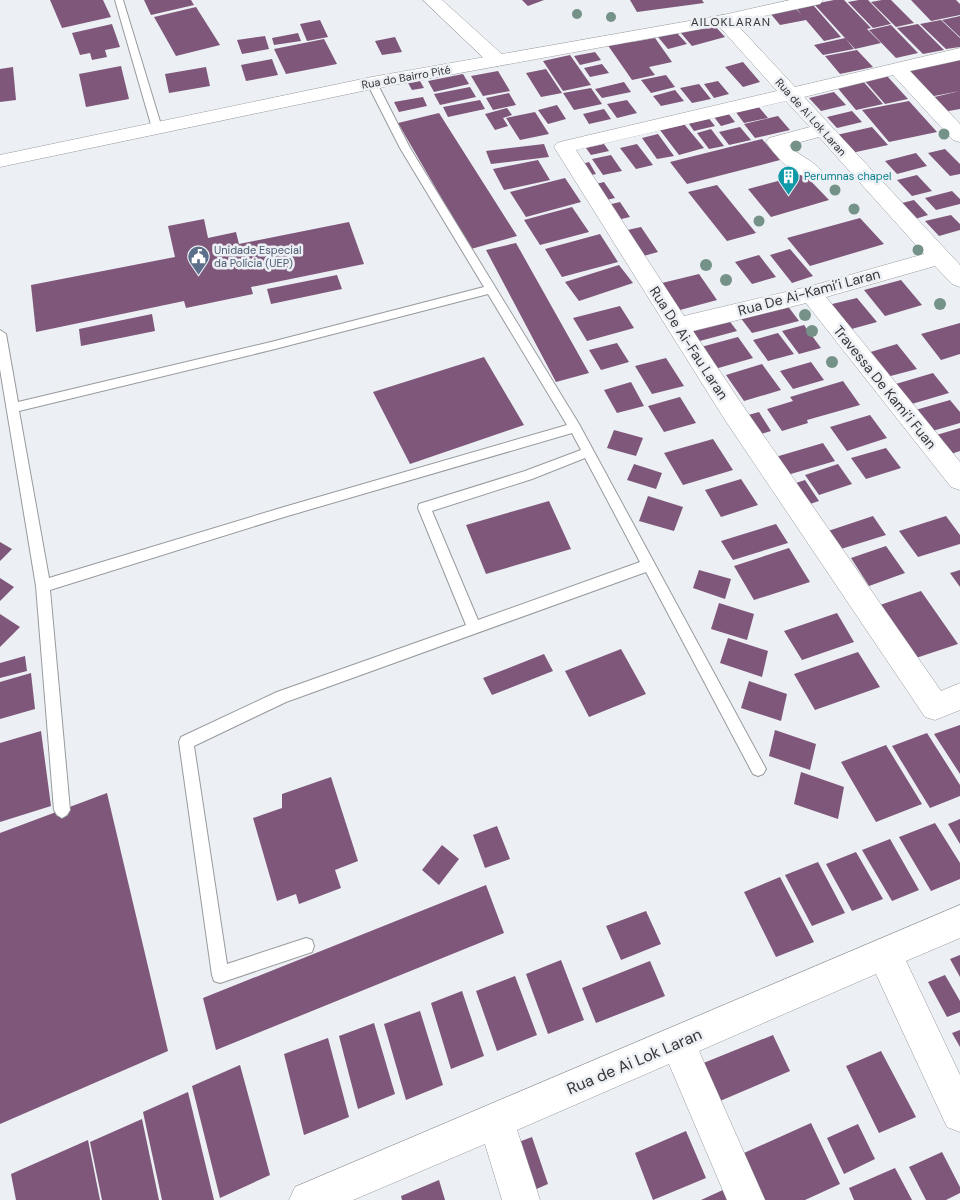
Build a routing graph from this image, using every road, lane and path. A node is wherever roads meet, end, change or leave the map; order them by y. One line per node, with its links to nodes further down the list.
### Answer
1 (118, 0): 10 (lane)
2 (432, 0): 6 (street)
3 (814, 0): 4 (street, Rua do Bairro Pité)
4 (723, 20): 6 (street, Rua do Bairro Pité); 9 (street, Rua de Ai Lok Laran)
5 (960, 54): 7 (street)
6 (497, 60): 8 (street, Rua do Bairro Pité)
7 (896, 68): 9 (street); 12 (street)
8 (372, 83): 10 (street, Rua do Bairro Pité); 17 (lane)
9 (791, 95): 11 (street, Rua de Ai Lok Laran); 19 (street, Rua De Ai-Fau Laran)
10 (157, 128): 13 (street, Rua do Bairro Pité)
11 (823, 130): 14 (street); 15 (street, Rua de Ai Lok Laran)
12 (960, 136)
13 (0, 160)
14 (812, 172)
15 (939, 257): 16 (street, Rua de Ai Lok Laran); 18 (street, Rua De Ai-Kami’i Laran)
16 (960, 280)
17 (491, 289): 21 (lane); 22 (lane)
18 (811, 294): 19 (street, Rua De Ai-Kami’i Laran); 24 (street, Travessa De Kami’i Fuan)
19 (678, 326): 28 (street, Rua De Ai-Fau Laran)
20 (0, 334): 21 (lane)
21 (14, 408): 26 (lane)
22 (575, 427): 23 (lane); 26 (lane)
23 (588, 452): 25 (lane); 27 (lane)
24 (960, 480)
25 (649, 564): 27 (lane); 29 (lane)
26 (43, 586): 30 (lane)
27 (474, 628): 32 (lane)
28 (960, 696)
29 (758, 769)
30 (62, 810)
31 (960, 921): 33 (street, Rua de Ai Lok Laran)
32 (306, 946)
33 (885, 955): 34 (street, Rua de Ai Lok Laran); 35 (street)
34 (677, 1042): 36 (street, Rua de Ai Lok Laran); 39 (street)
35 (960, 1114)
36 (496, 1122): 37 (street, Rua de Ai Lok Laran); 38 (street)
37 (308, 1200)
38 (521, 1200)
39 (746, 1200)

